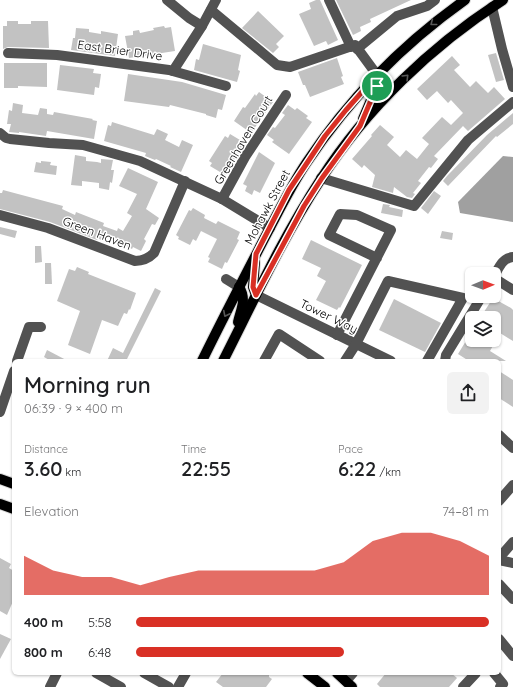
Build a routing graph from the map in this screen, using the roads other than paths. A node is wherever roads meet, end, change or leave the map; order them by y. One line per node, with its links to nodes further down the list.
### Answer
1 (166, 0): 9 (street)
2 (216, 0): 8 (street)
3 (329, 0): 10 (street)
4 (465, 0): 13 (main road, Mohawk Street, one-way to 13)
5 (503, 0): 7 (main road)
6 (430, 2): 10 (street)
7 (492, 7): 15 (street); 18 (main road, one-way to 7)
8 (211, 10): 9 (street); 10 (street)
9 (202, 26): 12 (street)
10 (354, 48): 13 (street)
11 (8, 53): 12 (street, East Brier Drive)
12 (173, 71): 14 (street, East Brier Drive)
13 (376, 76): 18 (main road); 24 (main road, Mohawk Street)
14 (226, 86)
15 (513, 87)
16 (286, 95): 22 (street, Greenhaven Court)
17 (513, 102): 20 (street)
18 (360, 126): 20 (main road)
19 (0, 133): 21 (street)
20 (322, 178): 33 (main road)
21 (185, 181): 22 (street); 23 (street, Green Haven)
22 (222, 199): 24 (street)
23 (0, 215)
24 (270, 228): 25 (main road, Mohawk Street)
25 (256, 254): 31 (main road, Mohawk Street); 33 (main road)
26 (513, 257): 28 (street)
27 (377, 258): 27 (street); 36 (street)
28 (500, 267)
29 (226, 279): 31 (street)
30 (501, 282): 32 (street)
31 (240, 287): 37 (main road); 40 (main road, Mohawk Street, one-way to 40)
32 (513, 290)
33 (256, 295): 36 (street, Tower Way); 37 (main road)
34 (478, 303): 47 (street)
35 (41, 327): 39 (street)
36 (337, 334): 38 (street, Tower Way)
37 (234, 340): 41 (main road)
38 (356, 344): 44 (street); 45 (street, Tower Way); 46 (street)
39 (18, 359)
40 (203, 359)
41 (224, 359)
42 (265, 359): 43 (street)
43 (317, 359)
44 (346, 359)
45 (387, 359)
46 (428, 359)
47 (445, 359)
48 (12, 377): 49 (street)
49 (0, 412)
50 (501, 438): 51 (street)
51 (512, 446)
52 (0, 479): 53 (main road)
53 (12, 483)
54 (513, 485): 55 (street)
55 (501, 499)
56 (0, 504): 57 (main road)
57 (12, 508)
58 (513, 542): 59 (street)
59 (501, 557)
60 (501, 560): 61 (street)
61 (513, 563)
62 (501, 586): 63 (street)
63 (513, 599)
64 (501, 644): 65 (street)
65 (513, 656)
66 (56, 675): 75 (street)
67 (100, 675): 76 (street)
68 (148, 675): 77 (street)
69 (185, 675): 78 (street)
70 (310, 675): 79 (main road)
71 (341, 675): 74 (main road)
72 (474, 675): 80 (street)
73 (496, 675): 81 (street)
74 (350, 680)
75 (50, 687)
76 (121, 687)
77 (169, 687)
78 (178, 687)
79 (325, 687)
80 (463, 687)
81 (500, 687)

